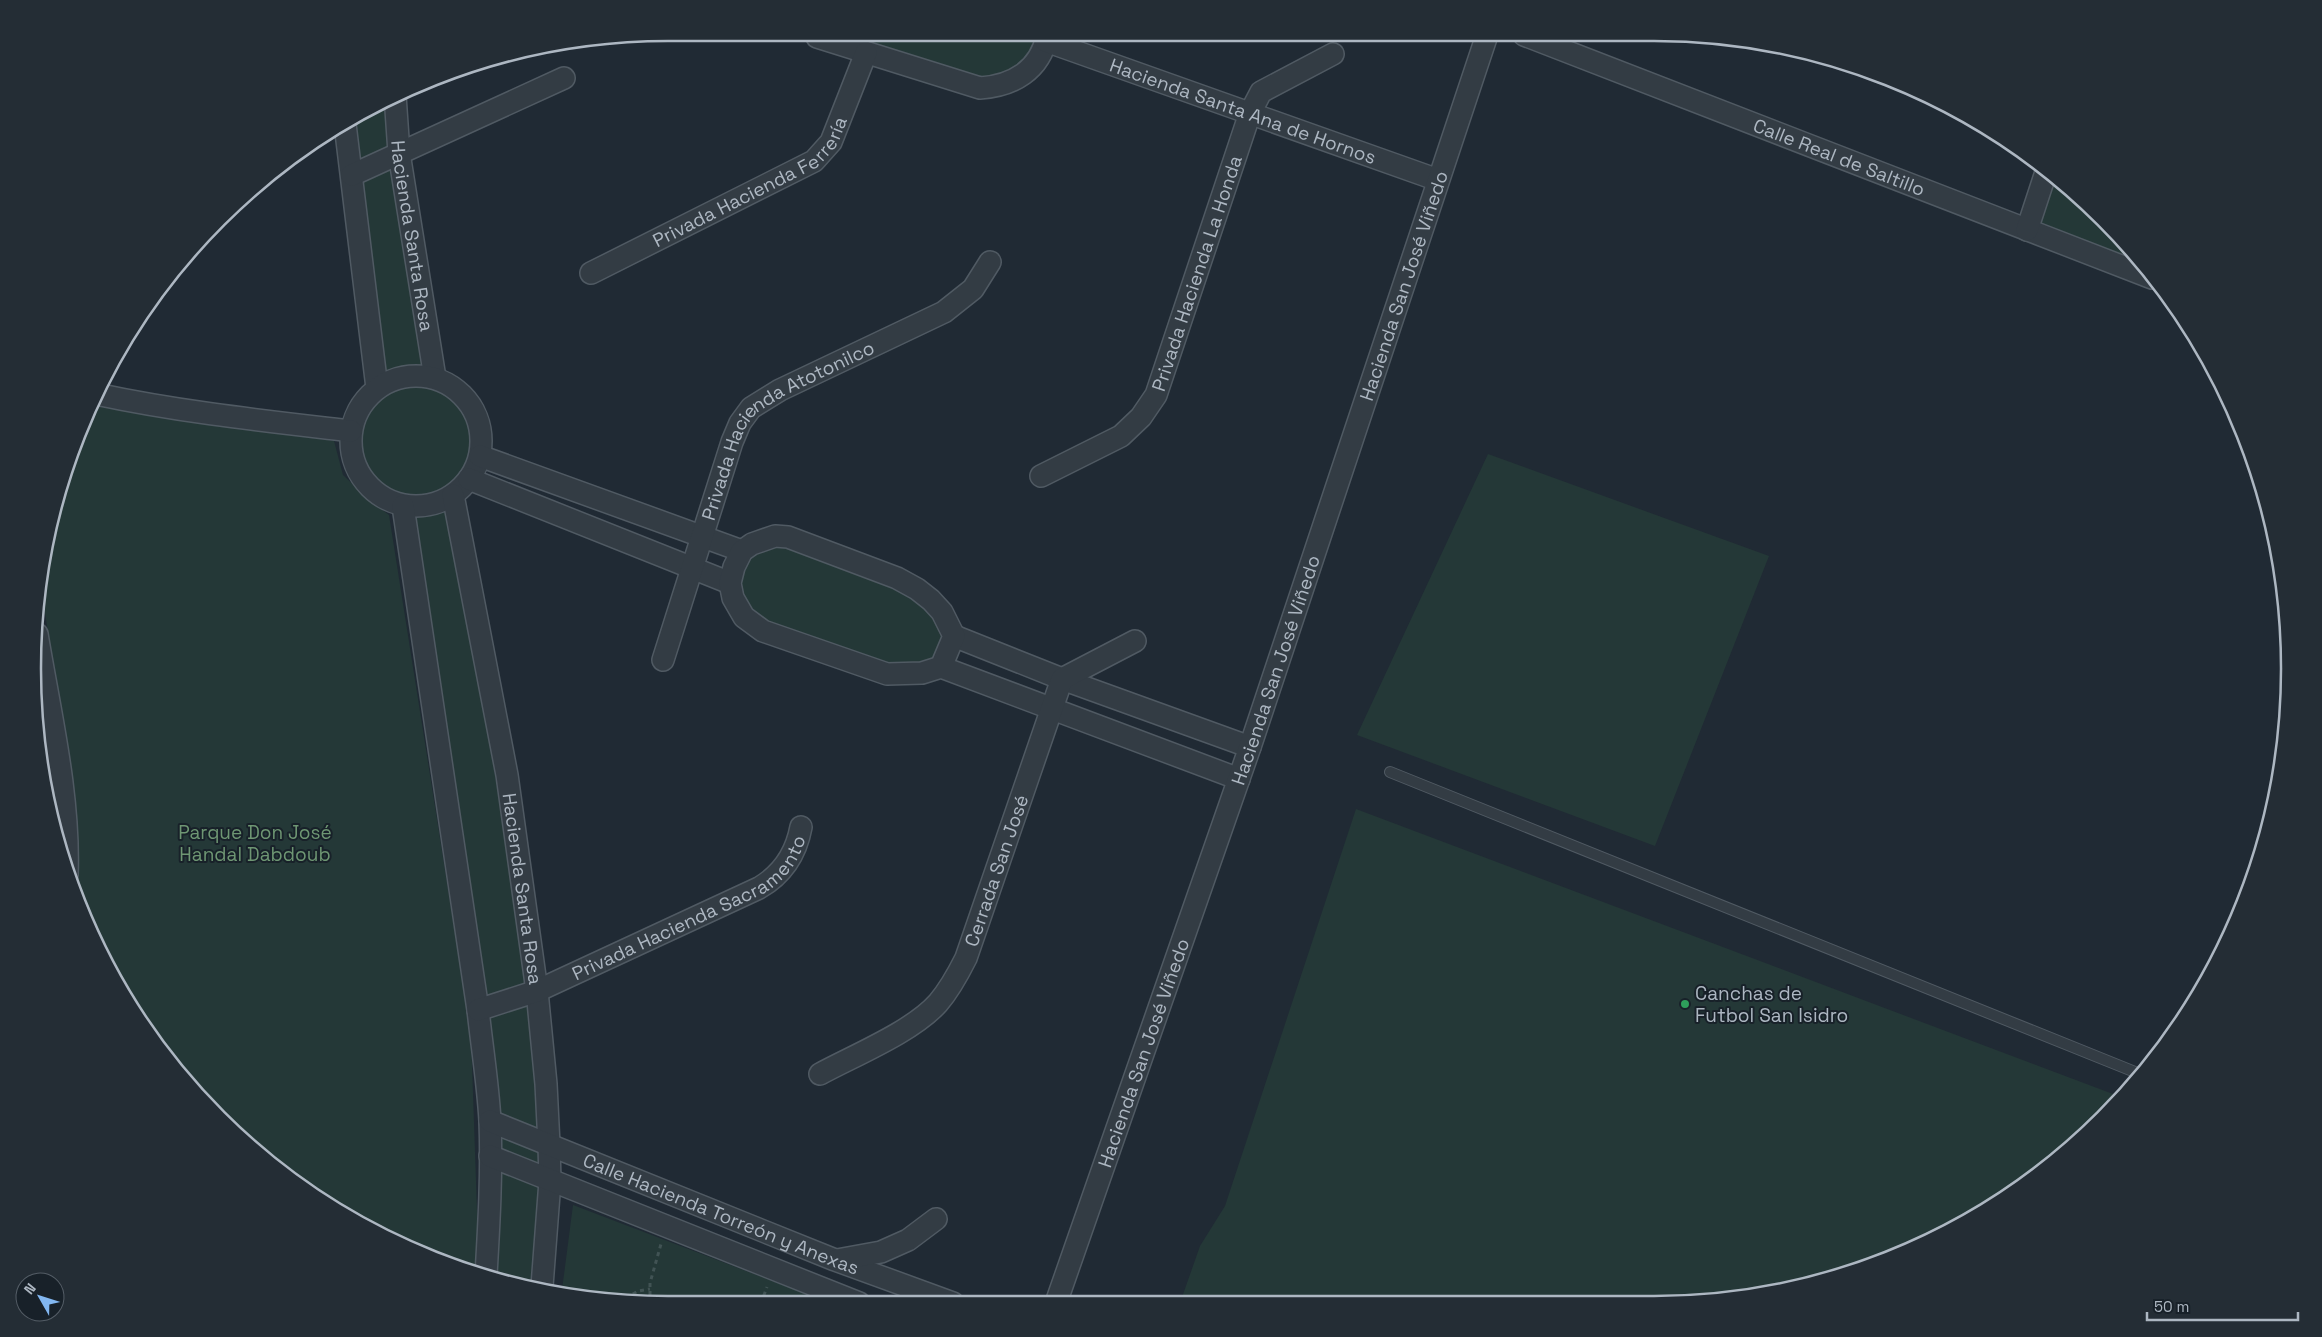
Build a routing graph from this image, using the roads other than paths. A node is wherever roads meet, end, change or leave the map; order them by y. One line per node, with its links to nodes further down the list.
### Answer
1 (830, 41): 6 (street)
2 (1045, 41): 6 (street)
3 (1051, 41): 10 (street, Hacienda Santa Ana de Hornos)
4 (1485, 41): 15 (street, Hacienda San José Viñedo)
5 (1542, 41): 16 (street, Calle Real de Saltillo)
6 (866, 52): 18 (street, Privada Hacienda Ferrería)
7 (1333, 54): 10 (street, Privada Hacienda La Honda)
8 (564, 78): 12 (street)
9 (396, 104): 12 (street, Hacienda Santa Rosa)
10 (1250, 114): 15 (street, Hacienda Santa Ana de Hornos); 25 (street, Privada Hacienda La Honda)
11 (346, 131): 13 (street)
12 (399, 153): 13 (street); 20 (street, Hacienda Santa Rosa)
13 (352, 175): 21 (street)
14 (2044, 178): 16 (street)
15 (1438, 180): 40 (street, Hacienda San José Viñedo)
16 (2026, 230): 19 (street, Calle Real de Saltillo)
17 (990, 262): 29 (street, Privada Hacienda Atotonilco)
18 (591, 273)
19 (2140, 273)
20 (435, 378): 21 (street); 24 (street)
21 (377, 388): 23 (street)
22 (104, 395): 23 (street)
23 (351, 431): 28 (street)
24 (480, 456): 26 (street); 29 (street)
25 (1041, 476)
26 (470, 479): 27 (street); 31 (street)
27 (453, 495): 28 (street); 45 (street, Hacienda Santa Rosa)
28 (403, 506): 46 (street)
29 (701, 536): 30 (street); 31 (street, Privada Hacienda Atotonilco)
30 (742, 551): 32 (street); 33 (street)
31 (691, 567): 32 (street); 36 (street, Privada Hacienda Atotonilco)
32 (730, 583): 37 (street)
33 (954, 636): 37 (street); 38 (street)
34 (1134, 641): 38 (street)
35 (41, 660): 44 (street)
36 (663, 660)
37 (942, 667): 39 (street)
38 (1062, 679): 39 (street, Cerrada San José); 40 (street)
39 (1052, 707): 42 (street); 48 (street, Cerrada San José)
40 (1250, 747): 42 (street, Hacienda San José Viñedo)
41 (1390, 772): 47 (lane)
42 (1239, 779): 60 (street, Hacienda San José Viñedo)
43 (800, 827): 45 (street, Privada Hacienda Sacramento)
44 (68, 847)
45 (537, 991): 46 (street, Privada Hacienda Sacramento); 50 (street, Hacienda Santa Rosa)
46 (478, 1010): 49 (street)
47 (2134, 1071)
48 (820, 1074)
49 (490, 1121): 50 (street, Calle Hacienda Torreón y Anexas); 51 (street)
50 (549, 1145): 52 (street, Hacienda Santa Rosa); 54 (street, Calle Hacienda Torreón y Anexas)
51 (490, 1156): 52 (street, Calle Hacienda Torreón y Anexas); 55 (street)
52 (550, 1181): 56 (street, Hacienda Santa Rosa); 57 (street, Calle Hacienda Torreón y Anexas)
53 (936, 1219): 54 (street)
54 (835, 1260): 57 (street); 59 (street, Calle Hacienda Torreón y Anexas)
55 (486, 1268)
56 (542, 1283)
57 (815, 1286): 58 (street, Calle Hacienda Torreón y Anexas)
58 (841, 1296)
59 (934, 1296)
60 (1058, 1296)

